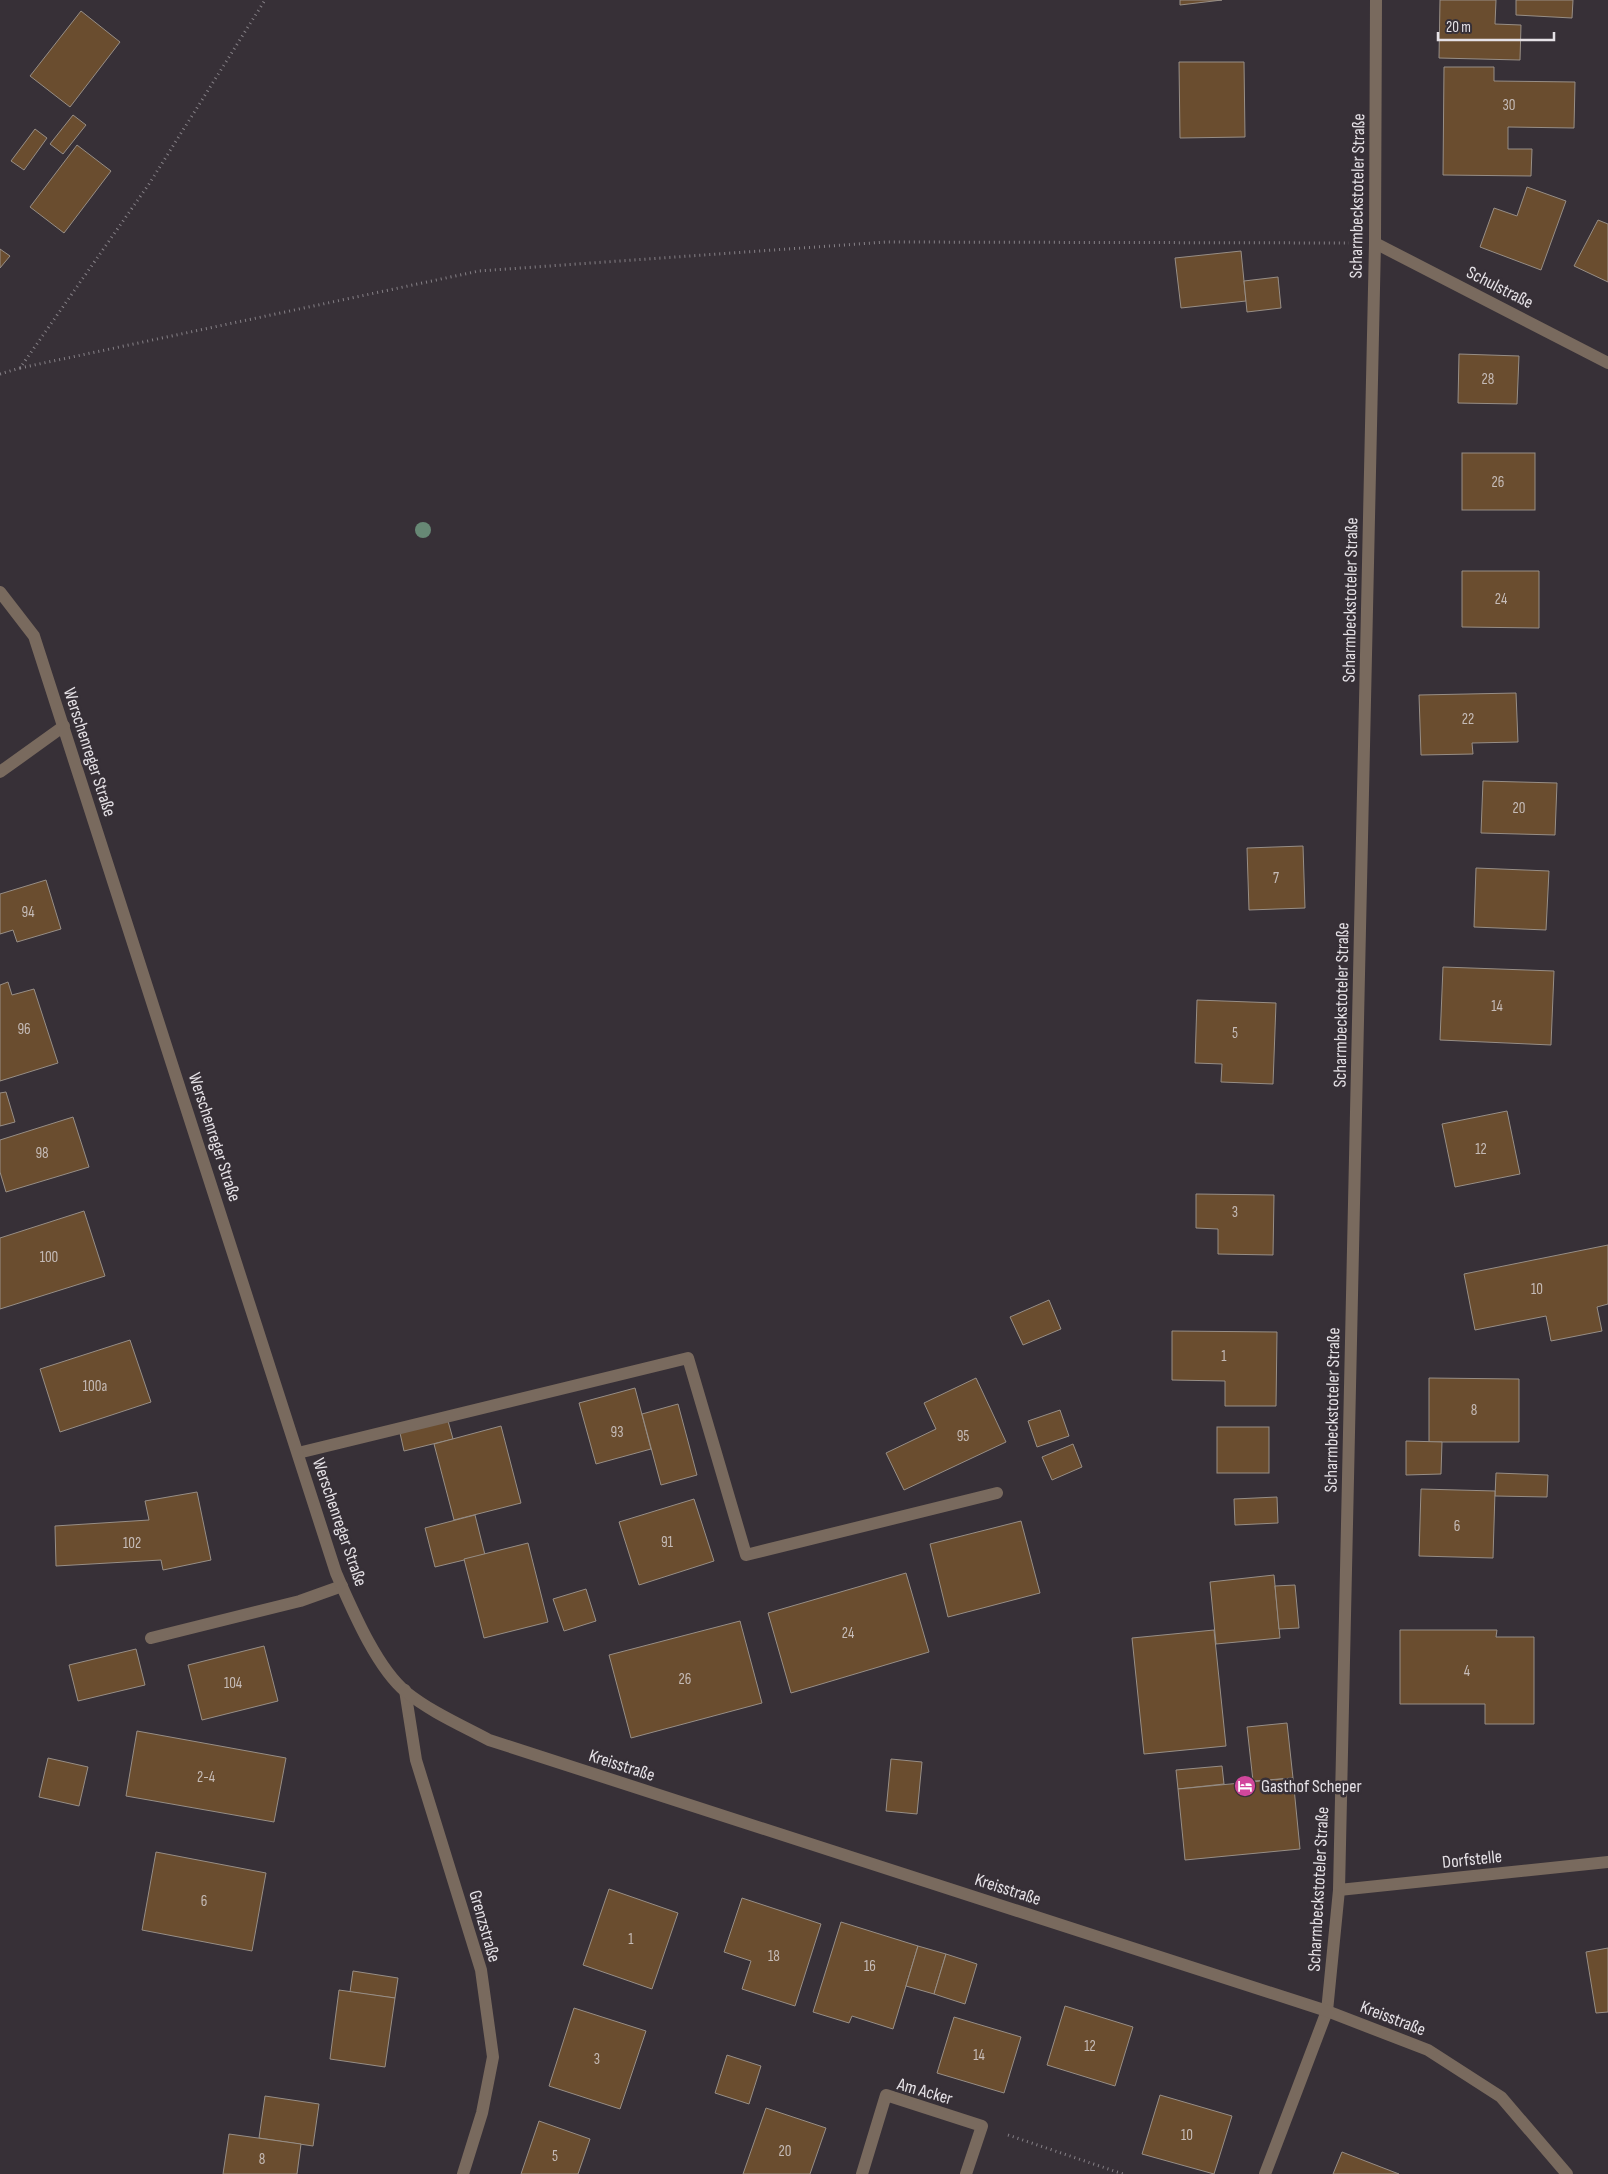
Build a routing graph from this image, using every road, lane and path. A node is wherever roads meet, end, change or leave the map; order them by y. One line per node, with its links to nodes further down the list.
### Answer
1 (265, 0): 5 (path)
2 (1376, 0): 3 (street, Scharmbeckstoteler Straße)
3 (1375, 243): 4 (street, Schulstraße); 5 (path); 16 (street, Scharmbeckstoteler Straße)
4 (1608, 363)
5 (20, 368): 6 (path)
6 (0, 374)
7 (0, 592): 8 (street, Werschenreger Straße)
8 (64, 726): 9 (street); 10 (street, Werschenreger Straße)
9 (0, 772)
10 (298, 1453): 11 (street); 12 (street, Werschenreger Straße)
11 (997, 1493)
12 (342, 1586): 13 (street); 14 (street, Werschenreger Straße)
13 (151, 1638)
14 (405, 1690): 17 (street, Kreisstraße); 19 (street, Grenzstraße)
15 (1608, 1862): 16 (street, Dorfstelle)
16 (1339, 1890): 17 (street, Scharmbeckstoteler Straße)
17 (1327, 2011): 23 (street); 24 (street, Kreisstraße)
18 (982, 2126): 20 (street, Am Acker); 21 (street); 22 (path)
19 (463, 2174)
20 (862, 2174)
21 (966, 2174)
22 (1123, 2174)
23 (1265, 2174)
24 (1567, 2174)

